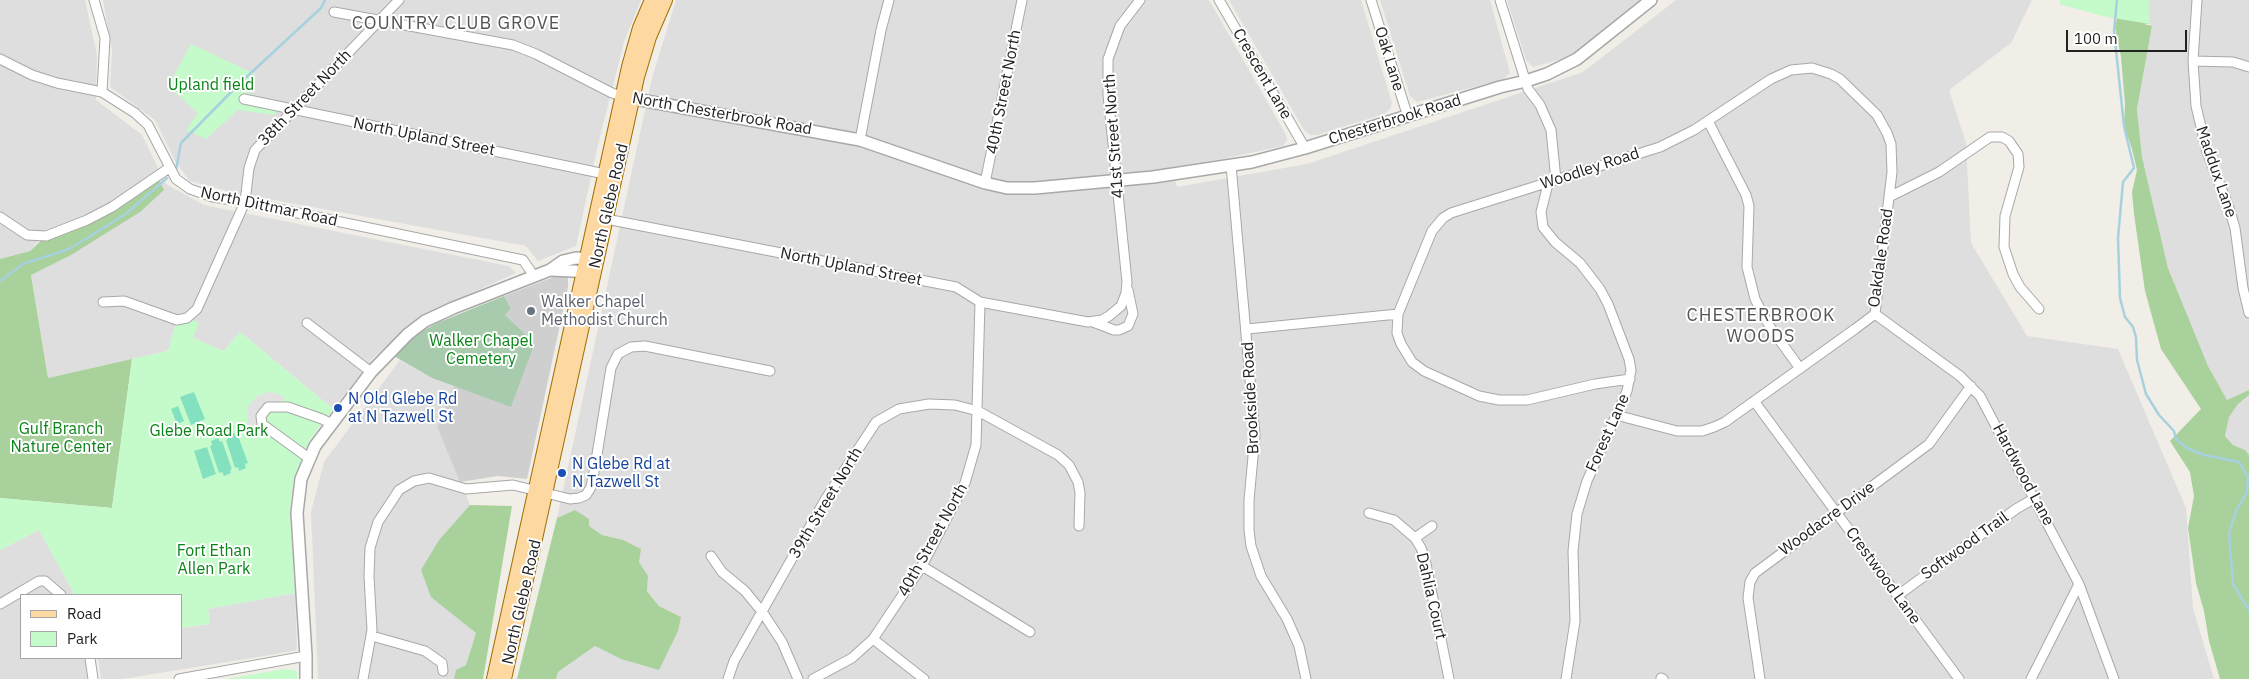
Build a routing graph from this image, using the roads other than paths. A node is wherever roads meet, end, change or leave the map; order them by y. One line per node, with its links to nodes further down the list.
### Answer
1 (94, 0): 19 (street)
2 (399, 0): 14 (street, 38th Street North)
3 (652, 0): 20 (main road, North Glebe Road)
4 (664, 0): 20 (main road, North Glebe Road)
5 (889, 0): 25 (street)
6 (1022, 0): 32 (street, 40th Street North)
7 (1140, 0): 30 (street, 41st Street North)
8 (1218, 0): 26 (street, Crescent Lane)
9 (1371, 0): 23 (street, Oak Lane)
10 (1500, 0): 18 (street, Forest Lane)
11 (1651, 0): 18 (street, Chesterbrook Road)
12 (2197, 0): 16 (street, Maddux Lane)
13 (334, 12): 14 (street, North Chesterbrook Road)
14 (379, 20): 20 (street, North Chesterbrook Road); 22 (street, 38th Street North)
15 (0, 59): 19 (street)
16 (2193, 61): 17 (street); 43 (street, Maddux Lane)
17 (2249, 67)
18 (1526, 81): 23 (street, Chesterbrook Road); 31 (street, Forest Lane)
19 (102, 92): 28 (street, North Dittmar Road)
20 (628, 97): 25 (street, North Chesterbrook Road); 29 (main road, North Glebe Road); 36 (main road, North Glebe Road)
21 (244, 99): 22 (street, North Upland Street)
22 (294, 110): 29 (street, North Upland Street); 34 (street, 38th Street North)
23 (1408, 117): 26 (street, Chesterbrook Road)
24 (1708, 121): 31 (street, Woodley Road); 33 (street, Woodley Road); 49 (street)
25 (860, 140): 32 (street, North Chesterbrook Road)
26 (1305, 148): 27 (street, Chesterbrook Road)
27 (1231, 166): 30 (street, Chesterbrook Road); 48 (street, Brookside Road)
28 (169, 168): 34 (street, North Dittmar Road); 35 (street)
29 (605, 174): 37 (main road, North Glebe Road)
30 (1116, 180): 32 (street, North Chesterbrook Road); 39 (street, 41st Street North)
31 (1552, 182): 44 (street, Woodley Road); 52 (street, Forest Lane)
32 (985, 183)
33 (1889, 198): 42 (street, Oakdale Road); 45 (street, Oakdale Road)
34 (245, 202): 38 (street, North Dittmar Road); 40 (street, 38th Street North)
35 (0, 217)
36 (606, 219): 37 (main road, North Glebe Road); 41 (street, North Upland Street)
37 (590, 265): 38 (street); 59 (main road, North Glebe Road)
38 (534, 276): 51 (street)
39 (1127, 282): 46 (street); 46 (street, North Upland Street)
40 (103, 302)
41 (980, 302): 46 (street, North Upland Street); 55 (street, 40th Street North)
42 (2039, 309)
43 (2249, 313)
44 (1398, 314): 48 (street); 52 (street)
45 (1875, 314): 49 (street, Oakdale Road); 53 (street, Hardwood Lane)
46 (1093, 322)
47 (308, 324): 51 (street)
48 (1247, 329): 89 (street, Brookside Road)
49 (1799, 368): 54 (street, Oakdale Road)
50 (770, 370): 59 (street)
51 (371, 372): 57 (street)
52 (1630, 379): 56 (street, Forest Lane)
53 (1972, 386): 60 (street, Hardwood Lane); 61 (street, Woodacre Drive)
54 (1754, 401): 56 (street, Oakdale Road); 61 (street, Crestwood Lane)
55 (978, 411): 63 (street, 39th Street North); 67 (street, 40th Street North); 72 (street, 39th Street North)
56 (1616, 415): 91 (street, Forest Lane)
57 (332, 424): 58 (street); 58 (street)
58 (310, 459): 76 (street)
59 (541, 492): 74 (street); 83 (main road, North Glebe Road); 84 (main road, North Glebe Road)
60 (2035, 498): 68 (street, Hardwood Lane); 70 (street, Softwood Trail)
61 (1835, 512): 70 (street, Crestwood Lane); 92 (street, Woodacre Drive)
62 (1369, 513): 65 (street, Dahlia Court)
63 (1079, 526)
64 (1432, 526): 65 (street)
65 (1415, 538): 90 (street, Dahlia Court)
66 (711, 556): 72 (street)
67 (922, 566): 73 (street); 75 (street, 40th Street North)
68 (2079, 584): 94 (street); 95 (street, Hardwood Lane)
69 (60, 594): 71 (street)
70 (1897, 596): 93 (street, Crestwood Lane)
71 (0, 604)
72 (763, 613): 85 (street, 39th Street North); 86 (street)
73 (1030, 632)
74 (372, 636): 78 (street); 82 (street)
75 (873, 639): 87 (street, 40th Street North); 88 (street)
76 (306, 656): 80 (street); 81 (street)
77 (90, 659): 79 (street)
78 (443, 671)
79 (93, 679)
80 (179, 679)
81 (306, 679)
82 (363, 679)
83 (494, 679)
84 (504, 679)
85 (728, 679)
86 (798, 679)
87 (813, 679)
88 (924, 679)
89 (1306, 679)
90 (1449, 679)
91 (1566, 679)
92 (1760, 679)
93 (1958, 679)
94 (2031, 679)
95 (2114, 679)

